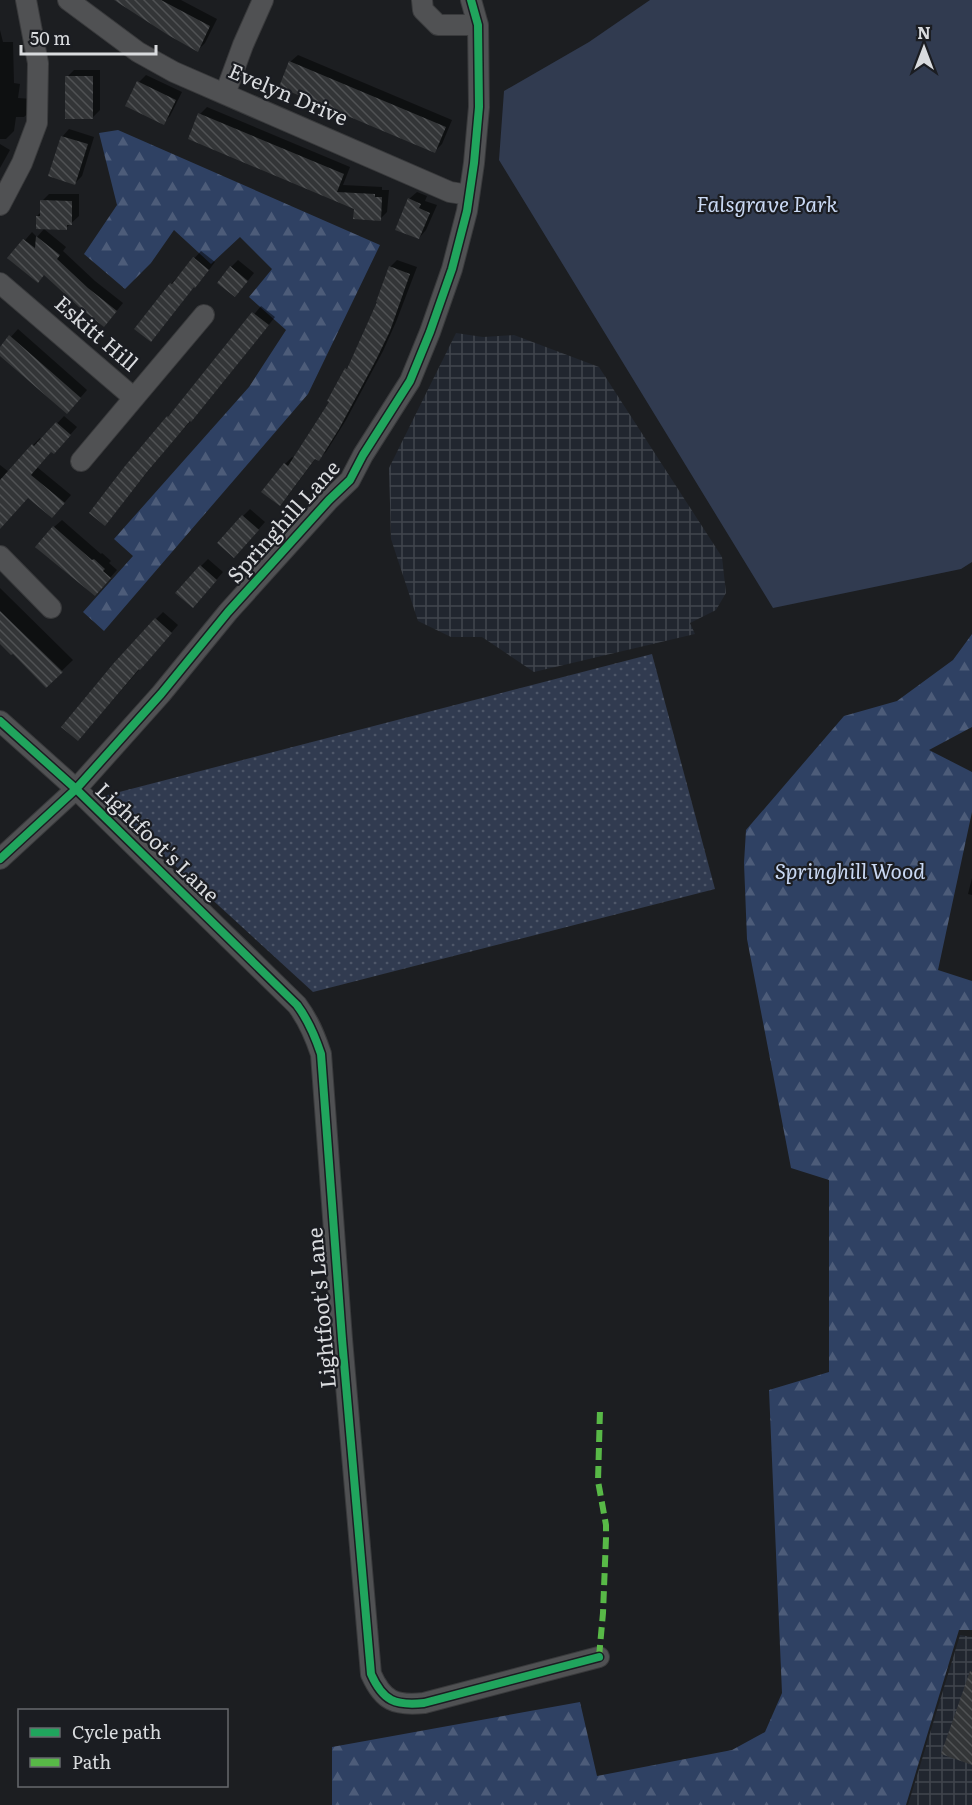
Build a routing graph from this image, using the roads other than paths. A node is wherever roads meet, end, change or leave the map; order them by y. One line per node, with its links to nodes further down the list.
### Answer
1 (28, 0): 9 (street)
2 (68, 0): 7 (street, Evelyn Drive)
3 (262, 0): 7 (street)
4 (422, 0): 6 (street)
5 (471, 0): 6 (street, Springhill Lane)
6 (478, 25): 8 (street, Springhill Lane)
7 (225, 94): 8 (street, Evelyn Drive)
8 (469, 195): 17 (street, Springhill Lane)
9 (0, 205)
10 (0, 283): 12 (street, Eskitt Hill)
11 (204, 315): 12 (street, Eskitt Hill)
12 (134, 398): 13 (street)
13 (81, 461)
14 (4, 551): 15 (street)
15 (51, 608)
16 (0, 721): 17 (street)
17 (76, 789): 18 (street, Springhill Lane); 19 (street, Lightfoot's Lane)
18 (0, 859)
19 (599, 1657)

